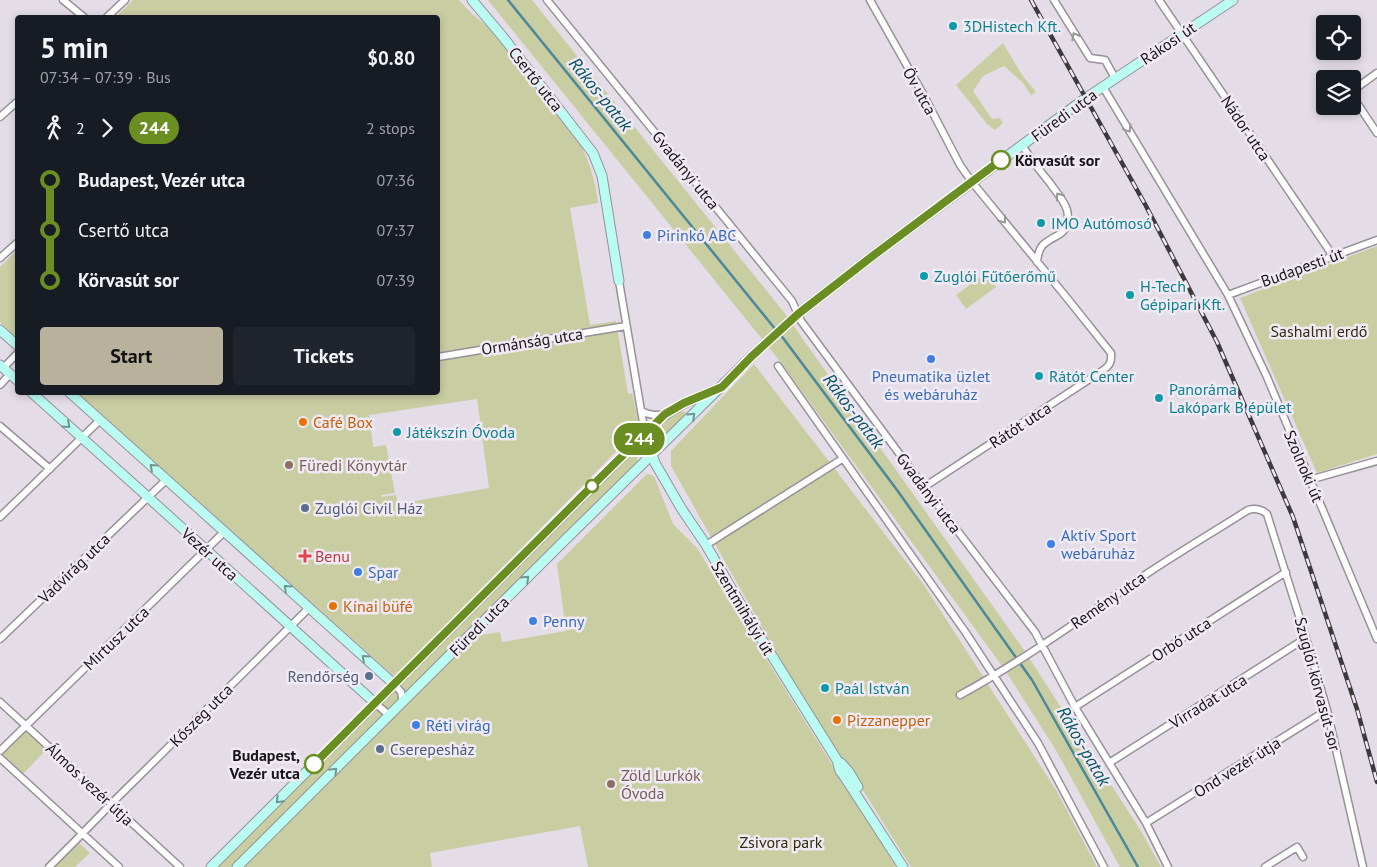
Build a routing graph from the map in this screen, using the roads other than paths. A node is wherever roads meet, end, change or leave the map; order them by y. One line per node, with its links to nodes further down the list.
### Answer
1 (64, 0): 9 (street)
2 (125, 0): 10 (street)
3 (472, 0): 25 (main road, Csertő utca)
4 (547, 0): 27 (street, Gvadányi utca)
5 (870, 0): 19 (street, Öv utca)
6 (1054, 0): 13 (street, one-way to 6)
7 (1159, 0): 11 (street, Nádor utca)
8 (1233, 0): 11 (main road, Rákosi út)
9 (82, 15)
10 (109, 15)
11 (1182, 34): 13 (main road, Rákosi út); 22 (street, Nádor utca)
12 (1377, 73): 17 (street)
13 (1115, 78): 14 (main road, Rákosi út)
14 (1103, 87): 18 (main road, Füredi utca); 26 (street, one-way to 26)
15 (15, 104): 16 (street)
16 (0, 117)
17 (1377, 133)
18 (1022, 145): 19 (main road, Füredi utca); 24 (street, one-way to 18)
19 (972, 182): 24 (street, Öv utca, one-way to 24); 27 (main road, Füredi utca)
20 (1377, 240): 22 (street, Budapesti út)
21 (15, 245): 23 (street)
22 (1334, 256): 26 (street, Budapesti út)
23 (0, 258)
24 (1037, 262): 33 (street, Öv utca)
25 (619, 281): 28 (street, Csertő utca)
26 (1228, 295): 52 (street, Szolnoki út)
27 (798, 314): 38 (main road, Füredi utca); 53 (street, Gvadányi utca)
28 (626, 326): 32 (street, Ormánság utca); 41 (street, Csertő utca)
29 (0, 330): 30 (main road)
30 (15, 343)
31 (15, 356): 35 (street)
32 (440, 357)
33 (1112, 360): 53 (street, Rátót utca)
34 (778, 366): 48 (street)
35 (4, 369): 36 (main road); 37 (street)
36 (15, 378)
37 (0, 385)
38 (722, 387): 42 (main road, Füredi utca); 47 (main road, Füredi utca, one-way to 38)
39 (34, 395): 46 (main road, Vezér utca, one-way to 46)
40 (72, 395): 43 (main road, Vezér utca)
41 (640, 411): 42 (street); 45 (street, Csertő utca)
42 (665, 414): 45 (main road, Füredi utca)
43 (100, 420): 46 (street); 51 (main road, Vezér utca, one-way to 43)
44 (0, 426): 50 (street)
45 (645, 434): 47 (main road, Csertő utca); 68 (main road, Füredi utca)
46 (82, 438): 50 (street); 54 (main road, Vezér utca)
47 (652, 455): 58 (main road, Szentmihályi út); 71 (main road, Füredi utca, one-way to 47)
48 (842, 459): 58 (street); 67 (street)
49 (1377, 461): 52 (street)
50 (50, 469): 56 (street)
51 (166, 480): 54 (street, Vadvirág utca); 57 (main road, Vezér utca)
52 (1309, 480): 64 (street, Szolnoki út)
53 (924, 487): 66 (street, Gvadányi utca)
54 (149, 498): 59 (main road, Vezér utca); 65 (street, Vadvirág utca)
55 (1258, 509): 60 (street, Szuglói körvasút sor); 66 (street, Remény utca)
56 (0, 517)
57 (224, 532): 59 (street, Mirtusz utca); 61 (main road, Vezér utca, one-way to 57)
58 (706, 545): 89 (main road, Szentmihályi út)
59 (206, 550): 62 (main road, Vezér utca); 76 (street, Mirtusz utca)
60 (1286, 572): 63 (street, Szuglói körvasút sor); 73 (street, Orbó utca)
61 (309, 608): 62 (street, Kőszeg utca); 68 (main road, Vezér utca, one-way to 61)
62 (290, 627): 72 (main road, Vezér utca); 80 (street, Kőszeg utca)
63 (1306, 638): 74 (street, Szuglói körvasút sor); 79 (street, Virradat utca)
64 (1377, 638)
65 (0, 639)
66 (1042, 646): 67 (street, Remény utca); 73 (street, Gvadányi utca)
67 (994, 677): 69 (street, Remény utca); 90 (street)
68 (394, 684): 71 (street, Vezér utca); 72 (main road, Füredi utca)
69 (960, 696)
70 (0, 702): 76 (street, Álmos vezér útja)
71 (403, 702): 75 (main road, Füredi utca)
72 (375, 703): 75 (street, Vezér utca); 87 (main road, Füredi utca, one-way to 87)
73 (1075, 707): 79 (street, Gvadányi utca)
74 (1327, 710): 81 (street, Ond vezér útja); 93 (street, Szuglói körvasút sor)
75 (390, 716): 88 (main road, Füredi utca, one-way to 75)
76 (26, 726): 77 (street, Mirtusz utca); 80 (street, Álmos vezér útja)
77 (0, 751)
78 (0, 758): 82 (street)
79 (1110, 763): 81 (street, Gvadányi utca)
80 (111, 804): 82 (street, Kőszeg utca); 86 (street, Álmos vezér útja)
81 (1146, 823): 91 (street, Gvadányi utca)
82 (82, 834): 84 (street); 85 (street)
83 (1304, 857): 92 (street)
84 (49, 867)
85 (119, 867)
86 (180, 867)
87 (212, 867)
88 (238, 867)
89 (904, 867)
90 (1104, 867)
91 (1168, 867)
92 (1265, 867)
93 (1363, 867)

